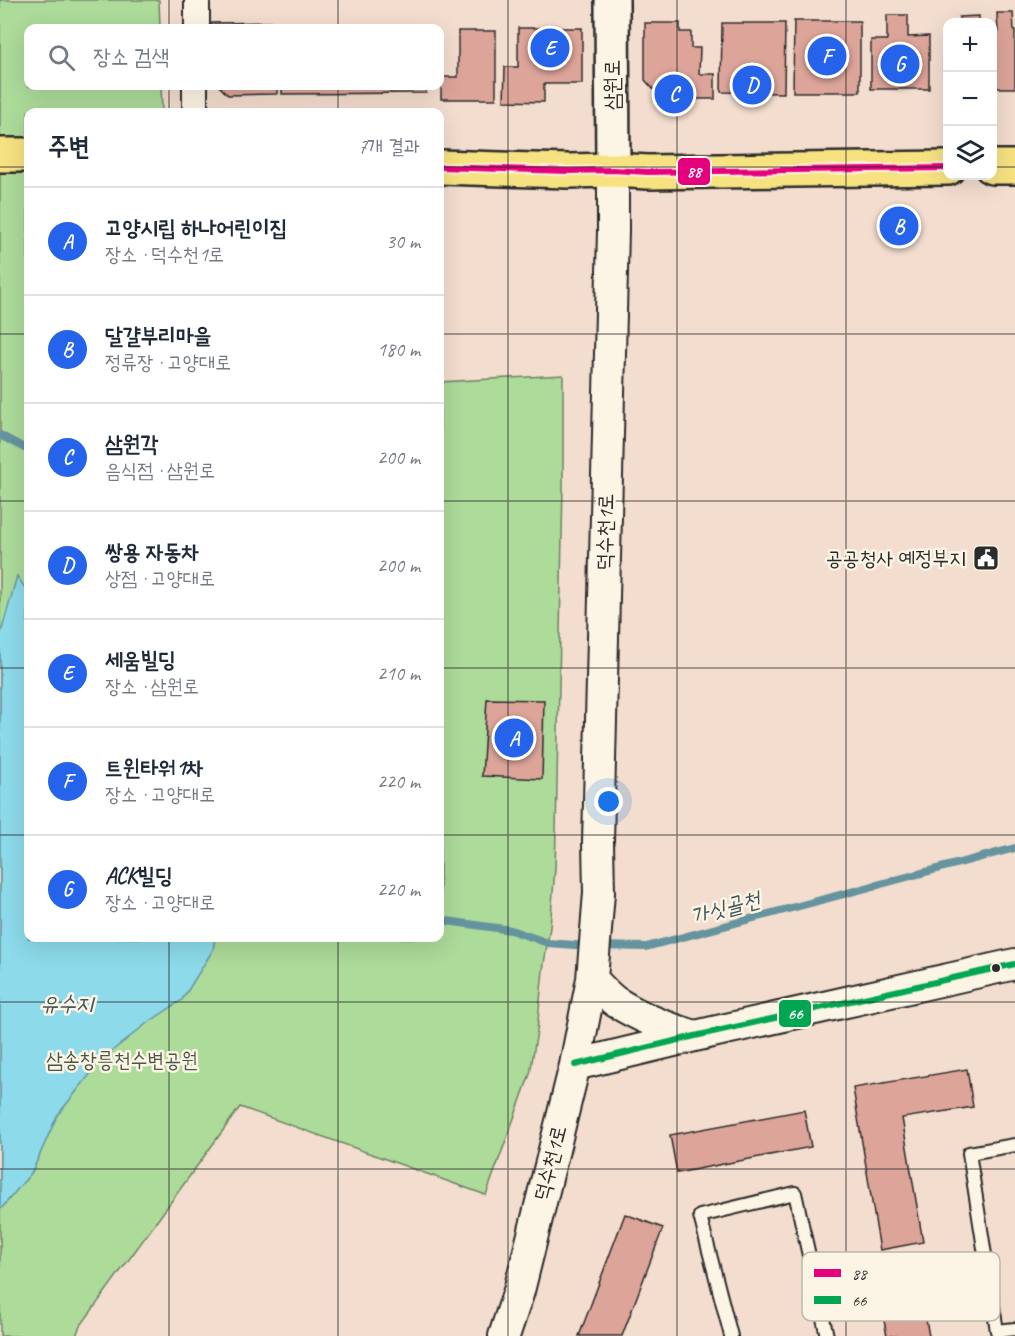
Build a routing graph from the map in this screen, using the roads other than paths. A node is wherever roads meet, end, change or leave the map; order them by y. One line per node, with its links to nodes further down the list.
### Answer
1 (197, 0): 3 (street)
2 (612, 0): 12 (main road, 삼원로)
3 (196, 24)
4 (195, 90): 5 (street)
5 (195, 108)
6 (0, 154): 7 (main road)
7 (24, 155)
8 (444, 167): 12 (main road)
9 (997, 167): 10 (main road)
10 (1015, 167)
11 (943, 168): 12 (main road)
12 (613, 170): 14 (street, 덕수천1로)
13 (1015, 964): 15 (street)
14 (599, 990): 15 (street); 16 (street, 덕수천1로)
15 (695, 1036): 16 (street)
16 (575, 1065): 23 (street, 덕수천1로)
17 (1015, 1145): 19 (lane)
18 (808, 1252): 24 (lane)
19 (985, 1252)
20 (824, 1321): 25 (lane)
21 (995, 1321): 22 (lane)
22 (1015, 1329)
23 (504, 1336)
24 (731, 1336)
25 (827, 1336)

